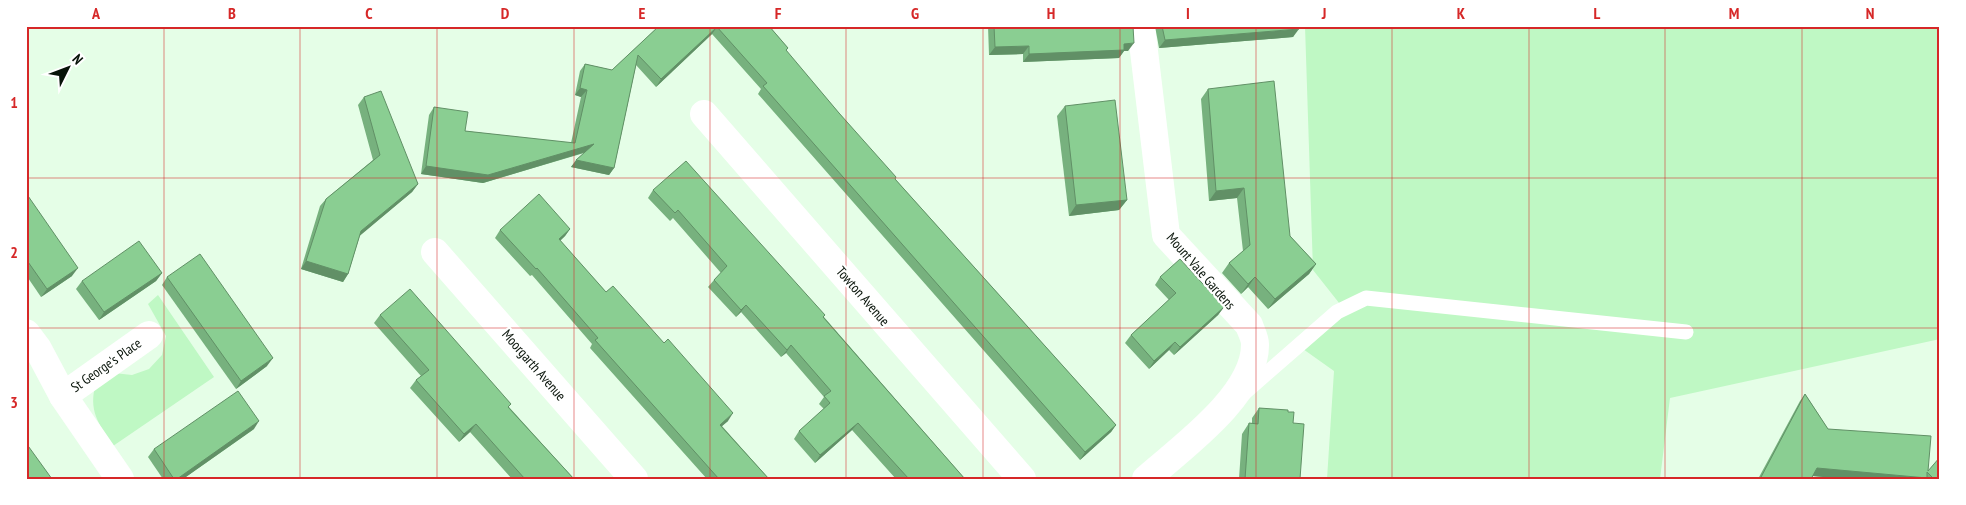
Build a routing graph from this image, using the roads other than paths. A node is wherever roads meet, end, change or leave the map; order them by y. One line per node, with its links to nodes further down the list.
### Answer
1 (1141, 26): 8 (street, Mount Vale Gardens)
2 (704, 114): 11 (street, Towton Avenue)
3 (435, 252): 10 (street, Moorgarth Avenue)
4 (1686, 332): 8 (lane)
5 (26, 333): 7 (street, St George's Place)
6 (150, 334): 7 (street, St George's Place)
7 (63, 396): 9 (street, St George's Place)
8 (1222, 412): 12 (street, Mount Vale Gardens)
9 (120, 479)
10 (634, 479)
11 (1022, 479)
12 (1146, 479)

